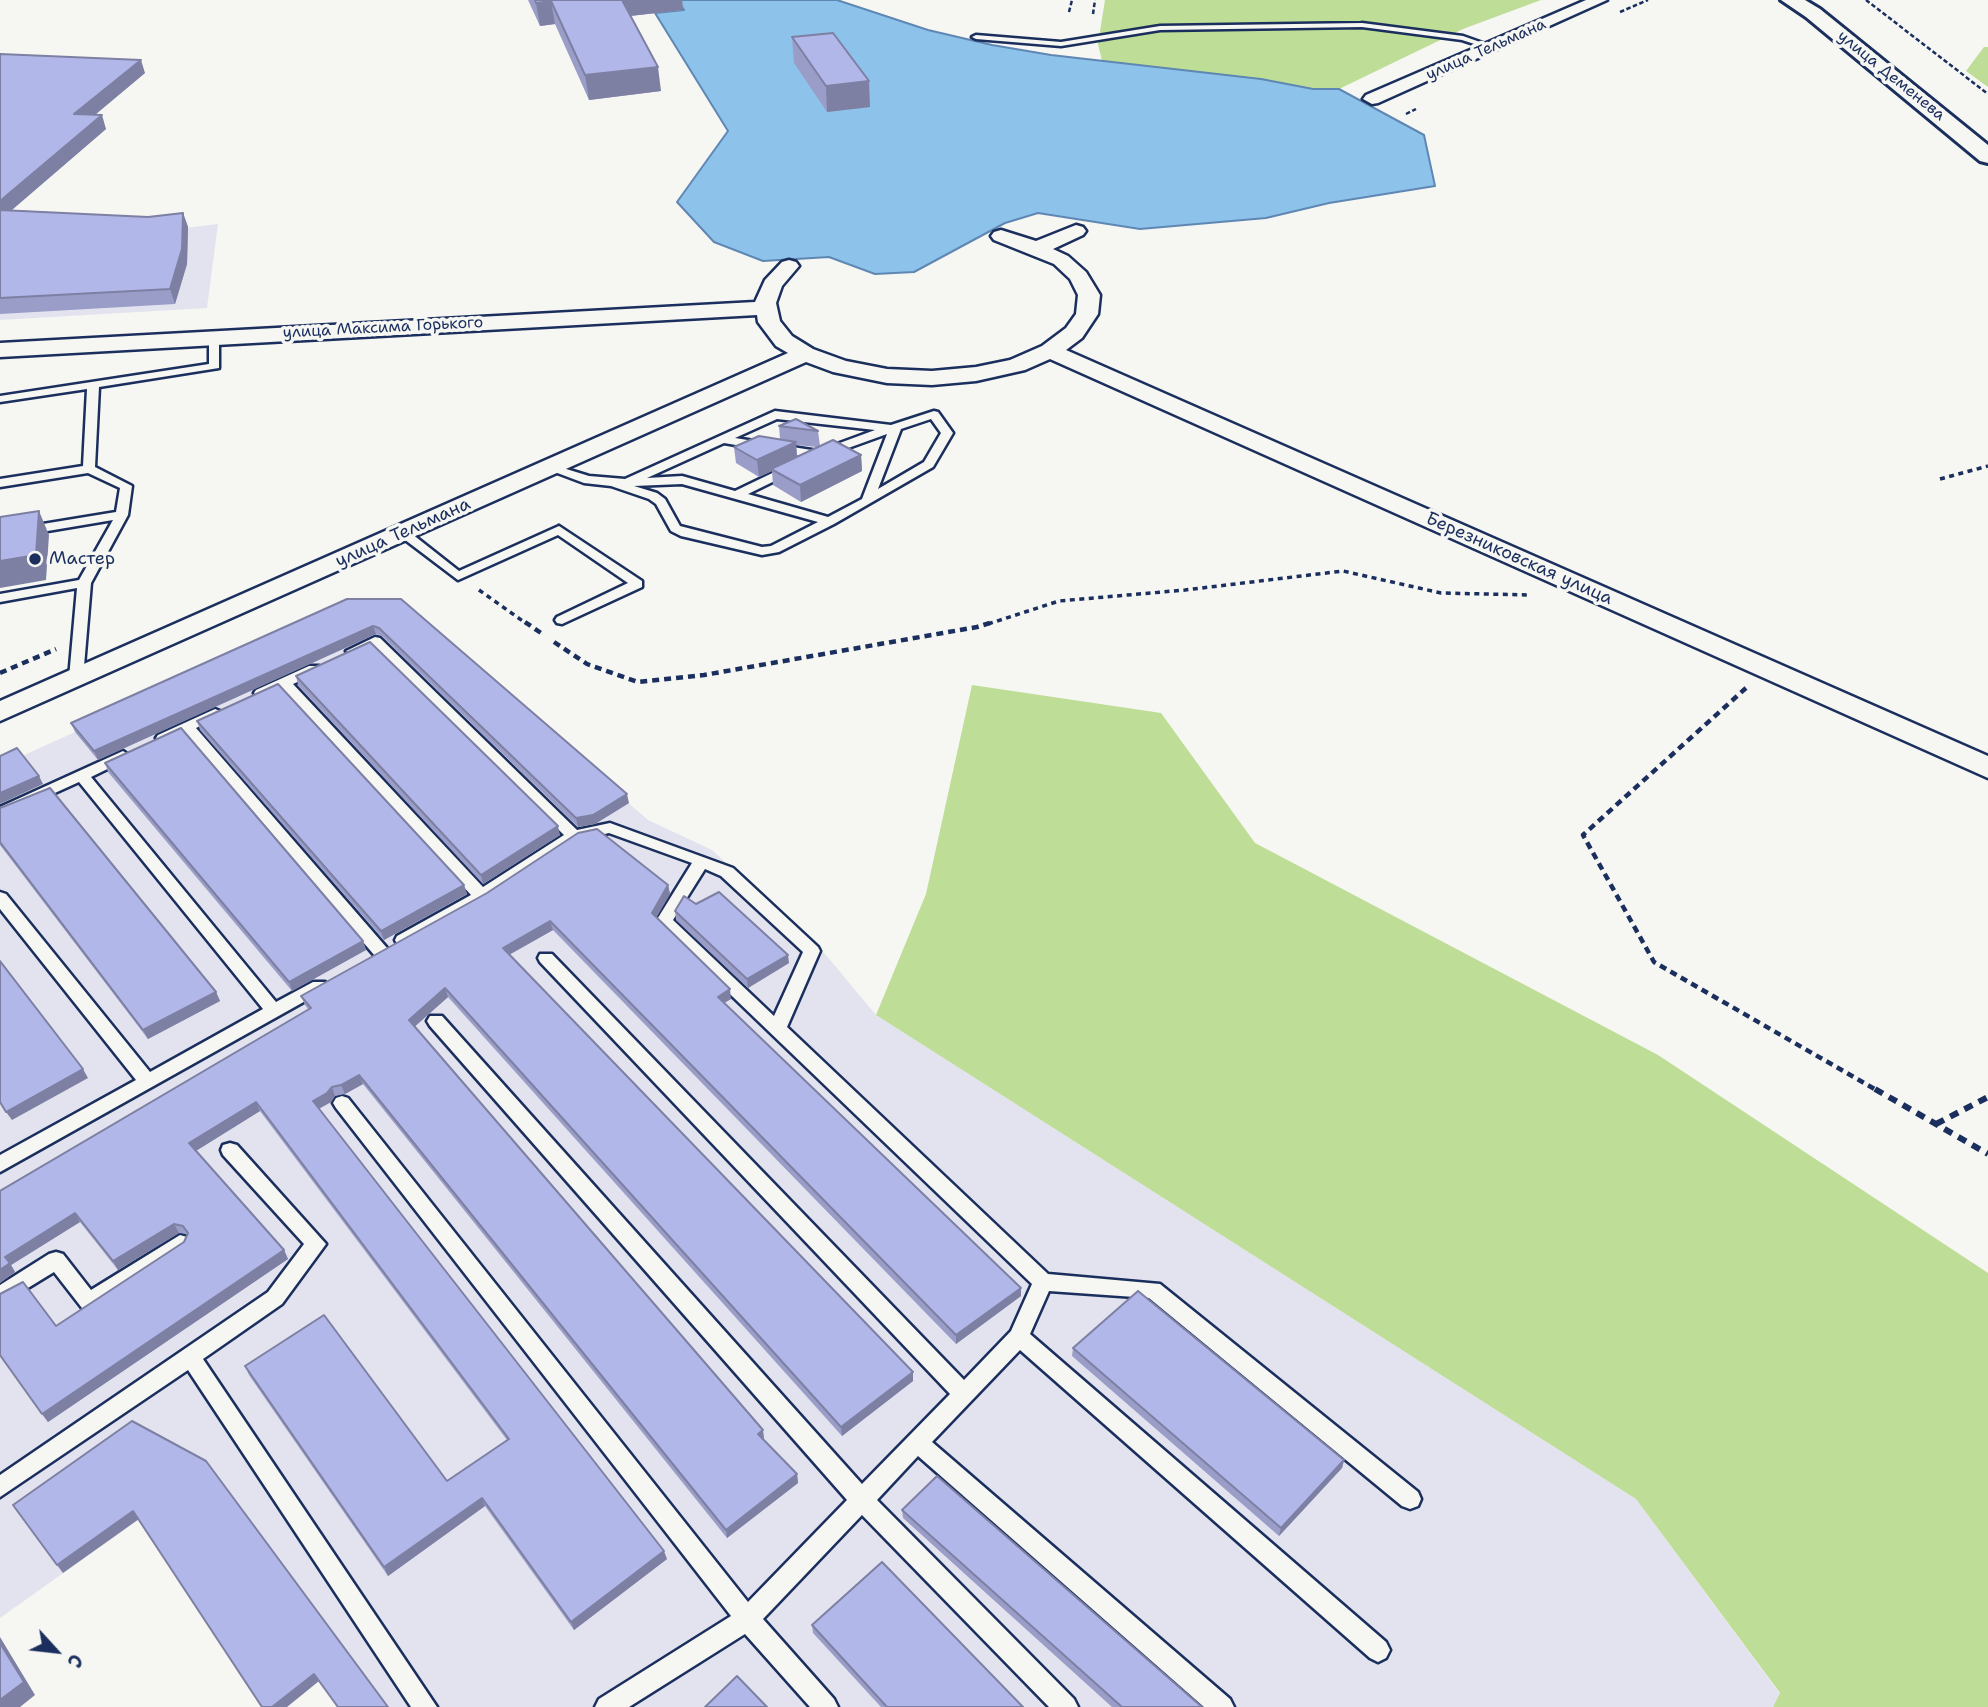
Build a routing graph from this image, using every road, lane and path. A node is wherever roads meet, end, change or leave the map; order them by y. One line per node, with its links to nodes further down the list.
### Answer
1 (1072, 0): 7 (path)
2 (1095, 0): 8 (path)
3 (1599, 0): 11 (street, улица Тельмана)
4 (1791, 0): 14 (main road, улица Деменева)
5 (1828, 0): 9 (main road, улица Деменева)
6 (1866, 0): 12 (path)
7 (1069, 12)
8 (1093, 14)
9 (1860, 25)
10 (975, 37): 11 (lane)
11 (1493, 48): 13 (street, улица Тельмана)
12 (1988, 94)
13 (1372, 99)
14 (1988, 156)
15 (1076, 231): 17 (street)
16 (1000, 236): 17 (street)
17 (1038, 248): 22 (street)
18 (789, 266): 19 (street)
19 (766, 308): 20 (street, улица Максима Горького); 23 (street)
20 (214, 338): 21 (street, улица Максима Горького); 24 (lane)
21 (0, 349)
22 (1050, 351): 23 (street); 48 (street, Березниковская улица)
23 (805, 354): 30 (street, улица Тельмана)
24 (93, 385): 25 (lane); 31 (lane)
25 (0, 399)
26 (895, 429): 27 (lane); 28 (lane); 36 (lane); 36 (lane)
27 (722, 439): 28 (lane); 34 (lane)
28 (818, 455): 35 (lane)
29 (1988, 467): 32 (path)
30 (550, 468): 34 (lane); 39 (street, улица Тельмана)
31 (89, 469): 33 (lane); 37 (lane)
32 (1940, 479)
33 (0, 483)
34 (620, 483): 35 (lane); 38 (lane)
35 (737, 495): 38 (lane)
36 (867, 501): 38 (lane)
37 (122, 514): 40 (lane); 42 (lane)
38 (830, 521)
39 (402, 533): 41 (lane); 50 (street, улица Тельмана)
40 (0, 535)
41 (458, 576): 43 (path); 45 (lane)
42 (84, 583): 44 (lane); 46 (lane)
43 (1543, 596)
44 (0, 598)
45 (562, 620)
46 (79, 639): 49 (path); 50 (lane)
47 (335, 659): 51 (lane); 59 (lane)
48 (1767, 668): 56 (street, Березниковская улица); 71 (path)
49 (0, 673)
50 (76, 678): 54 (street, улица Тельмана)
51 (284, 682): 52 (lane); 61 (lane)
52 (248, 699)
53 (223, 710): 55 (lane)
54 (0, 712)
55 (187, 727): 57 (lane); 61 (lane)
56 (1988, 768)
57 (82, 775): 58 (lane); 65 (lane)
58 (0, 813)
59 (574, 836): 60 (lane); 61 (lane)
60 (702, 861): 67 (lane); 67 (lane)
61 (482, 896)
62 (0, 898): 68 (lane)
63 (546, 958): 80 (lane)
64 (333, 978): 65 (lane)
65 (274, 1012): 68 (lane)
66 (436, 1021): 84 (lane)
67 (777, 1029): 76 (lane)
68 (148, 1082): 74 (lane)
69 (1988, 1097): 71 (path)
70 (342, 1103): 85 (lane)
71 (1936, 1124): 73 (path)
72 (230, 1150): 79 (lane)
73 (1988, 1154)
74 (0, 1164)
75 (180, 1243): 77 (lane)
76 (1043, 1282): 78 (lane); 83 (lane)
77 (0, 1296)
78 (1019, 1337): 80 (lane); 86 (lane)
79 (190, 1356): 82 (lane); 87 (lane)
80 (964, 1394): 81 (lane)
81 (918, 1442): 84 (lane); 91 (lane)
82 (0, 1487)
83 (1410, 1499)
84 (862, 1500): 85 (lane); 90 (lane)
85 (747, 1619): 88 (lane); 89 (lane)
86 (1378, 1650)
87 (425, 1707)
88 (607, 1707)
89 (826, 1707)
90 (1066, 1707)
91 (1222, 1707)

